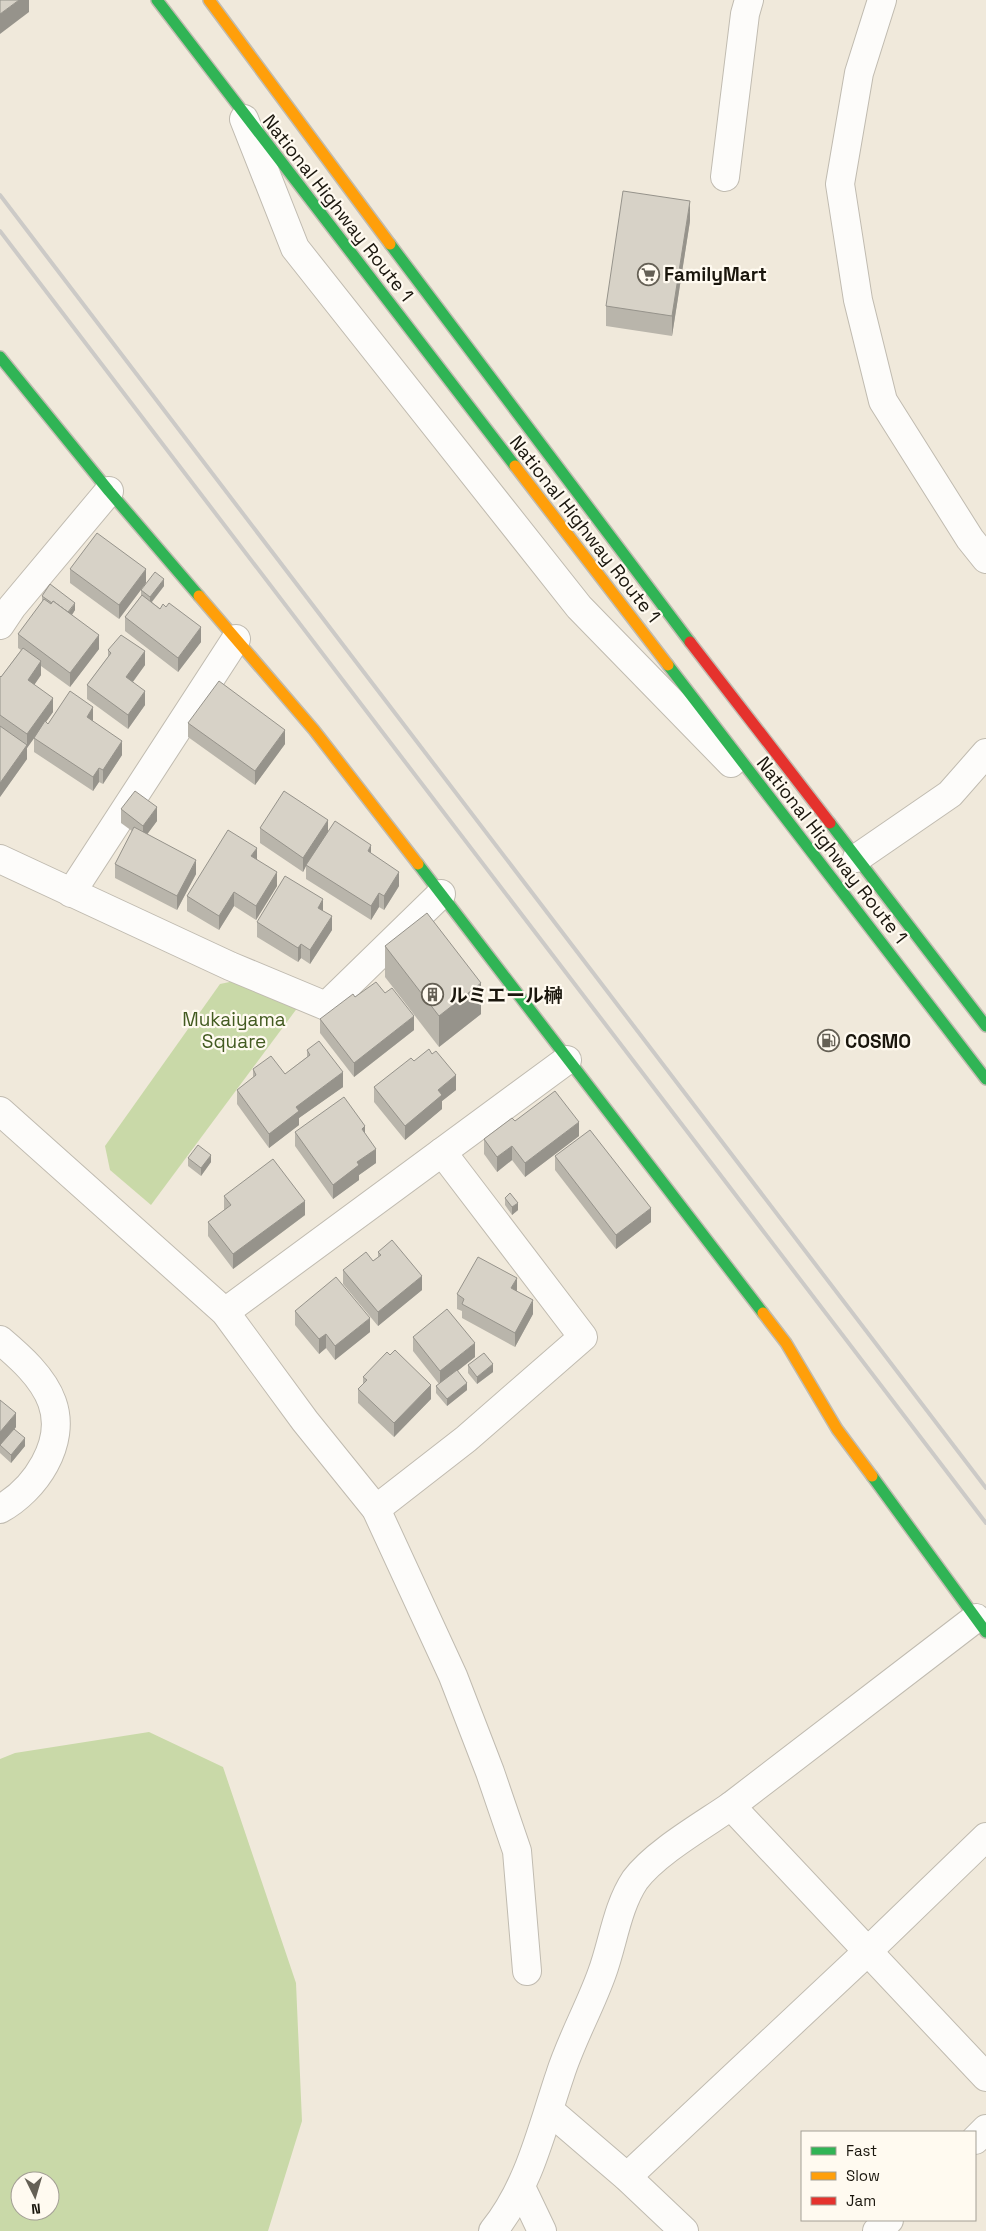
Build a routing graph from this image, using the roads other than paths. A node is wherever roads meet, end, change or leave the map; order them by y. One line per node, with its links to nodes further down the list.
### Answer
1 (156, 0): 5 (main road, National Highway Route 1)
2 (750, 0): 6 (street)
3 (882, 0): 9 (street)
4 (214, 2): 14 (main road, National Highway Route 1)
5 (241, 110): 13 (main road, National Highway Route 1); 13 (street)
6 (725, 178)
7 (0, 357): 8 (main road)
8 (109, 491): 10 (street); 11 (main road)
9 (986, 558)
10 (4, 609)
11 (236, 639): 16 (street); 17 (main road)
12 (986, 752): 14 (street)
13 (788, 822): 20 (main road, National Highway Route 1)
14 (857, 858): 18 (main road, National Highway Route 1)
15 (0, 859): 16 (street)
16 (71, 893): 17 (street)
17 (441, 894): 19 (main road)
18 (986, 1026)
19 (567, 1060): 22 (street); 27 (main road)
20 (986, 1078)
21 (0, 1111): 23 (street)
22 (442, 1152): 23 (street); 26 (street)
23 (224, 1312): 26 (street)
24 (0, 1340): 25 (street)
25 (0, 1509)
26 (376, 1509): 31 (street)
27 (981, 1625): 28 (street)
28 (731, 1806): 30 (street); 33 (street)
29 (986, 1837): 30 (street)
30 (868, 1952): 32 (street); 36 (street)
31 (527, 1971)
32 (986, 2077)
33 (550, 2111): 36 (street); 37 (street)
34 (986, 2129): 35 (street)
35 (976, 2139)
36 (627, 2178): 41 (street)
37 (521, 2187): 39 (street); 40 (street)
38 (888, 2221): 42 (street)
39 (493, 2231)
40 (542, 2231)
41 (684, 2231)
42 (877, 2231)

